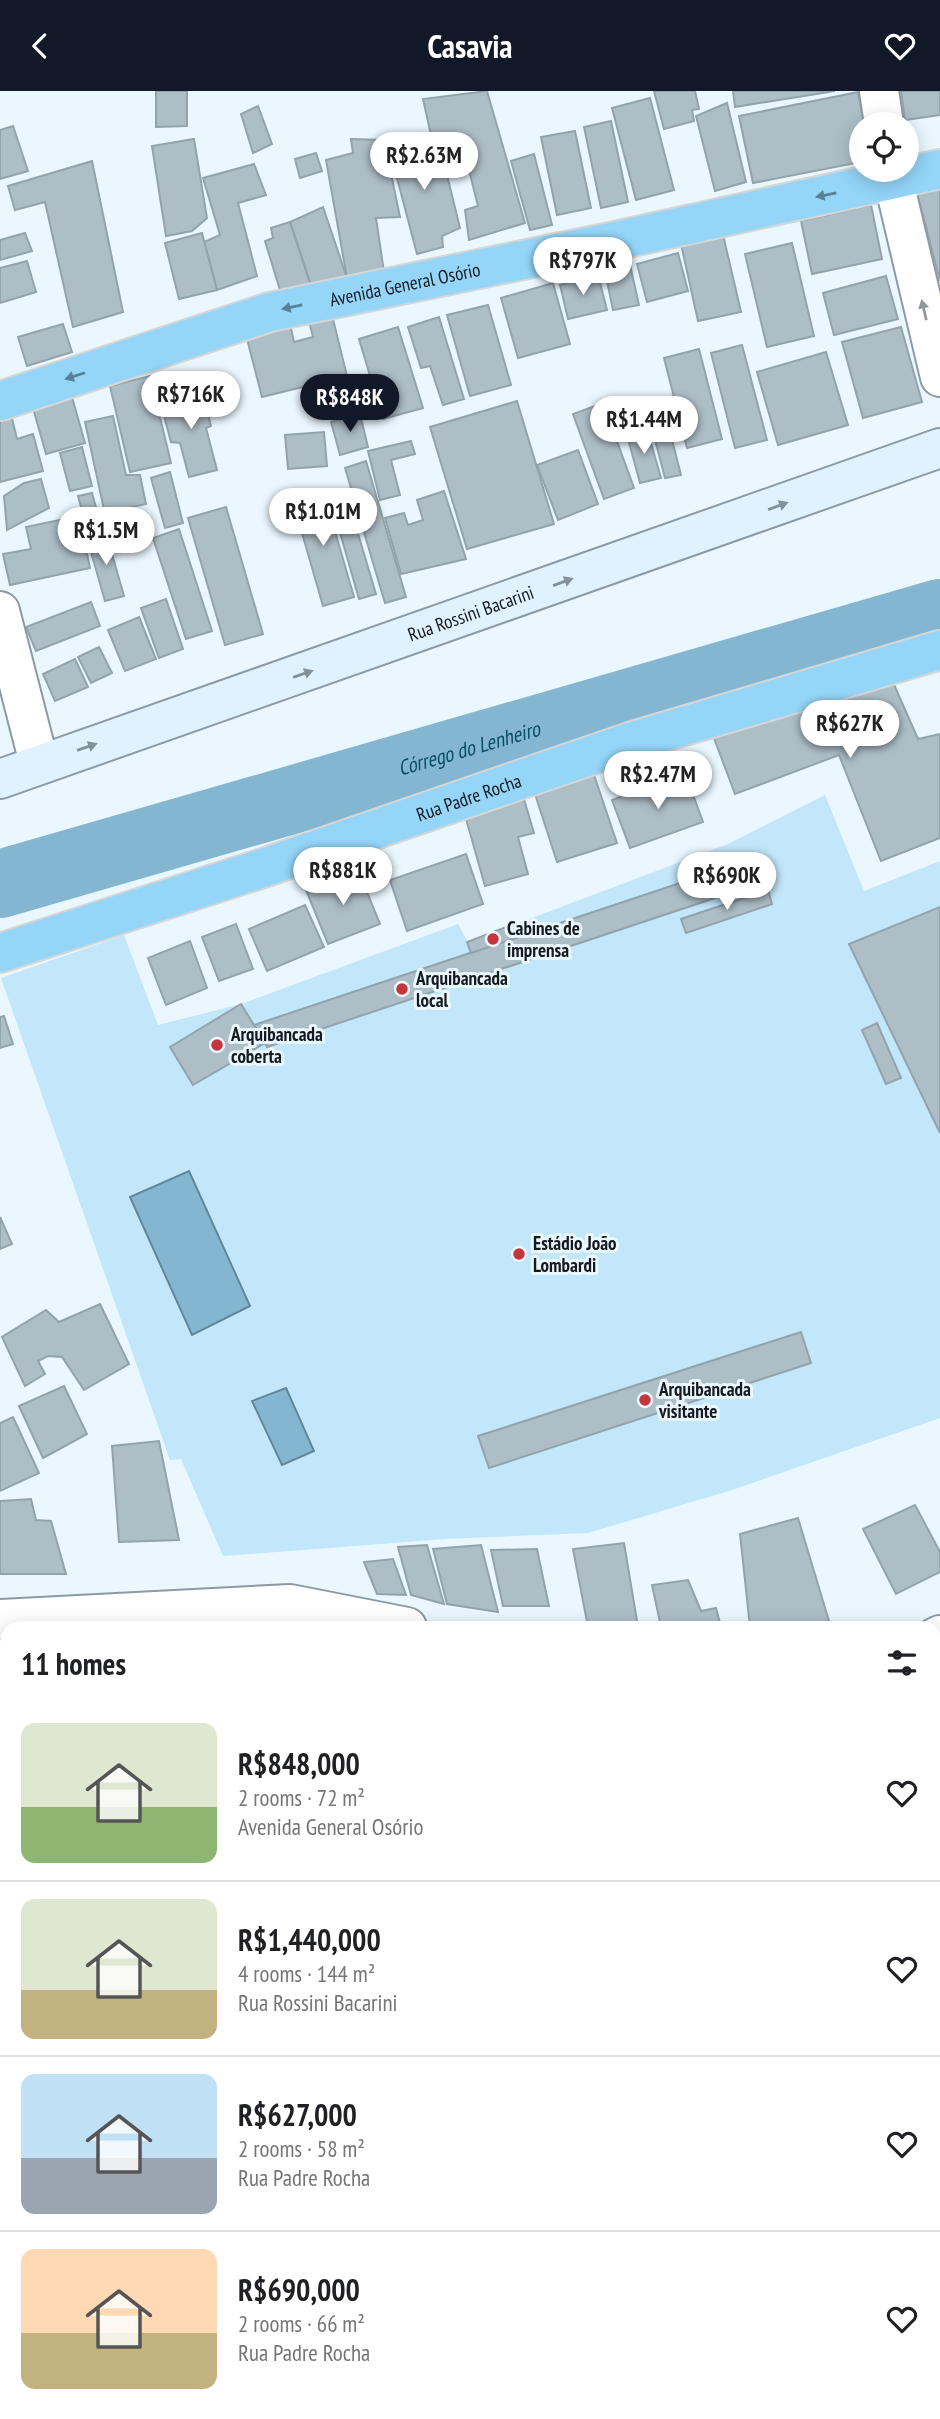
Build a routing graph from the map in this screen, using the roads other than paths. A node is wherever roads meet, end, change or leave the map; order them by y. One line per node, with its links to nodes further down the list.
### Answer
1 (879, 91): 2 (street)
2 (882, 112)
3 (940, 169): 4 (highway, Avenida General Osório)
4 (919, 172)
5 (860, 182): 8 (highway, Avenida General Osório, one-way to 8)
6 (894, 182): 7 (street, one-way to 6)
7 (940, 377)
8 (0, 401)
9 (940, 448): 12 (main road, Rua Rossini Bacarini, one-way to 9)
10 (0, 611): 12 (street)
11 (940, 650): 14 (highway, Rua Padre Rocha)
12 (39, 763): 13 (main road, Rua Rossini Bacarini)
13 (0, 779)
14 (0, 953)
15 (0, 1619): 16 (street)
16 (376, 1621)

